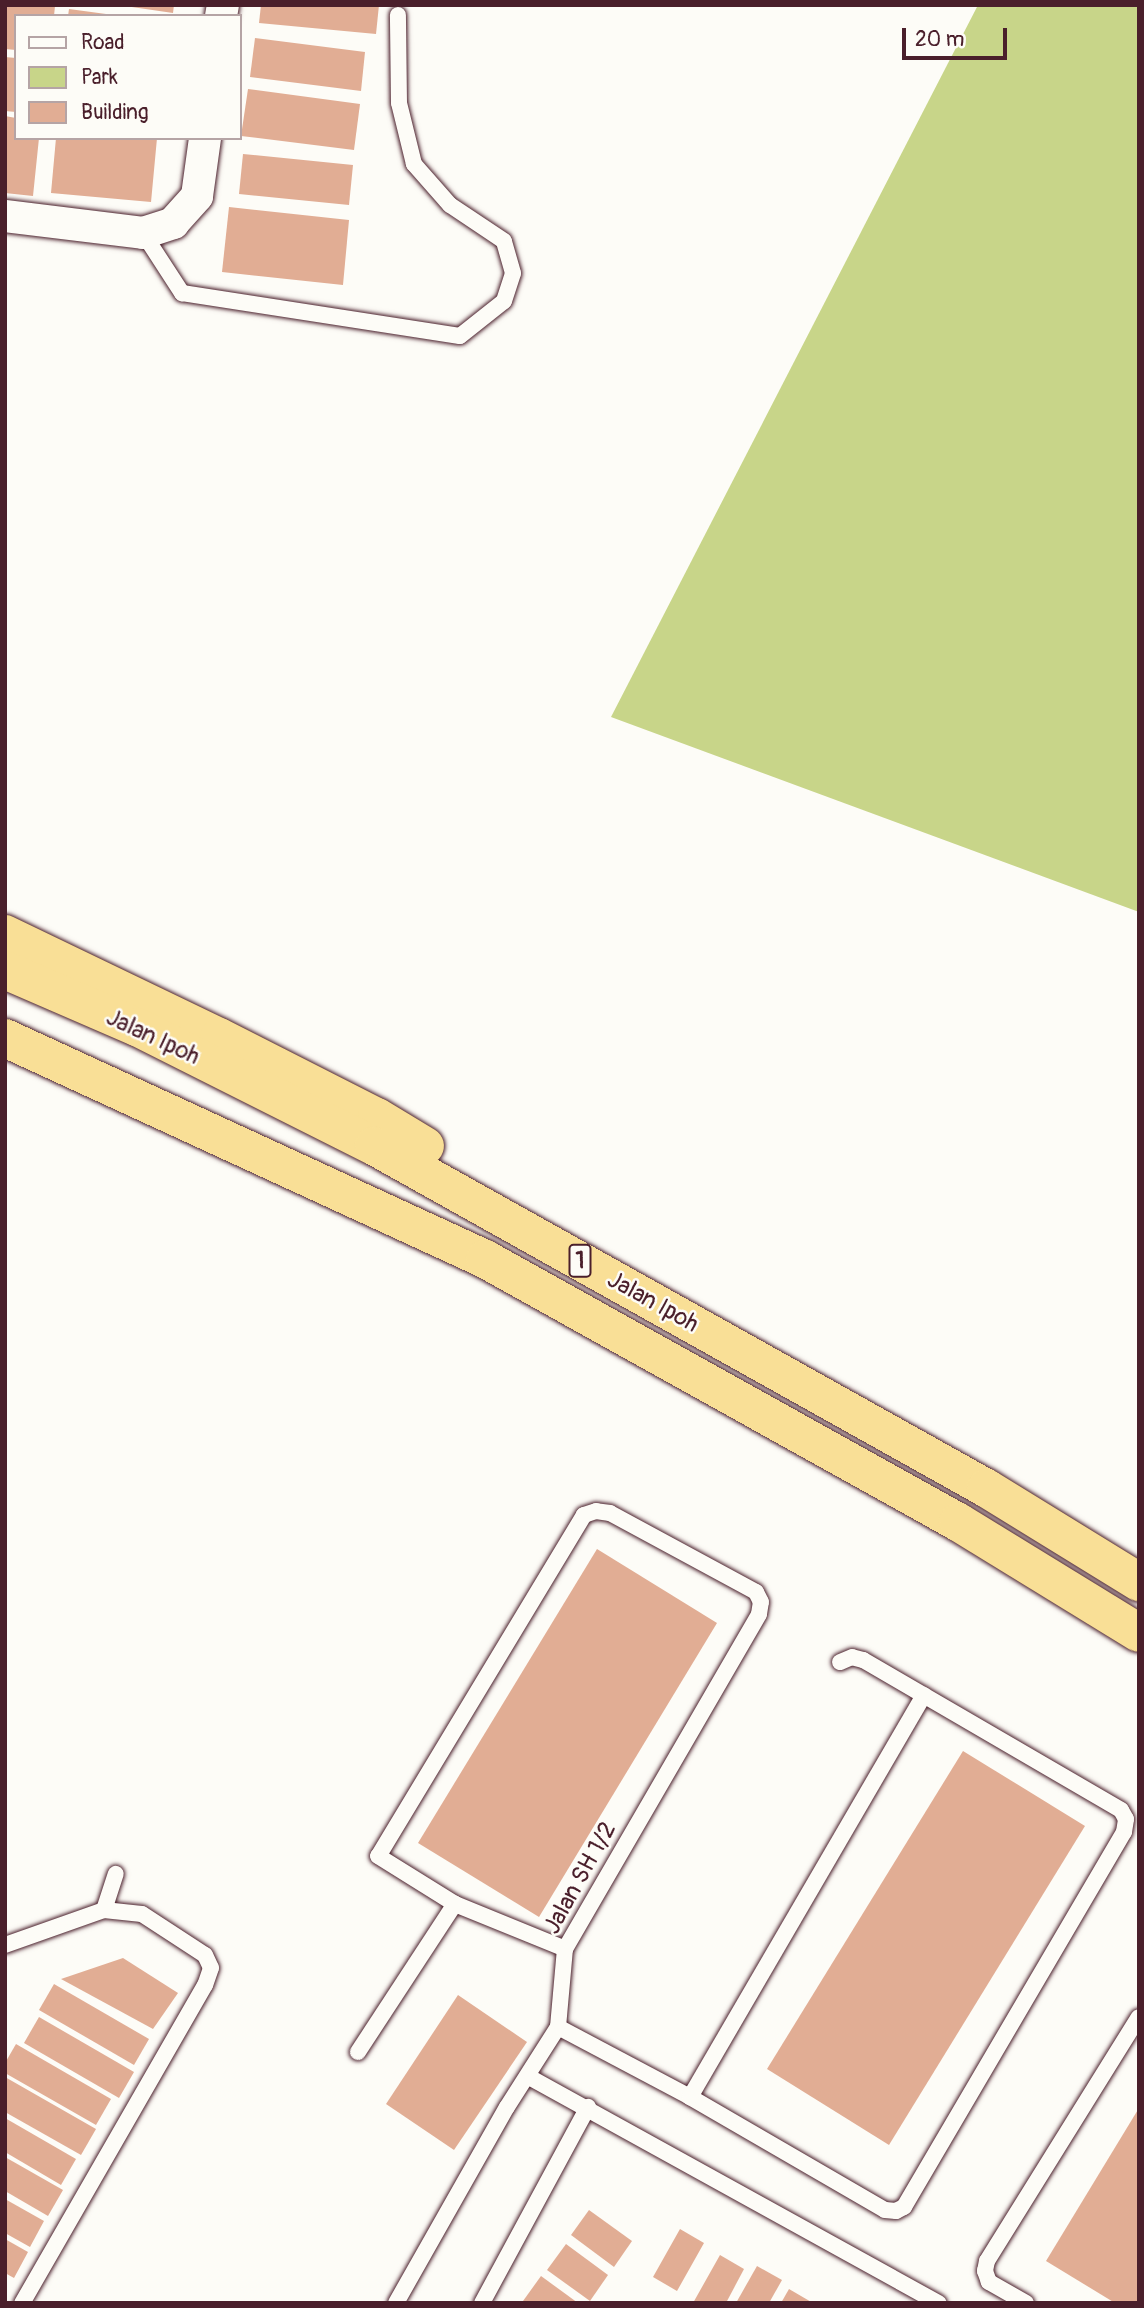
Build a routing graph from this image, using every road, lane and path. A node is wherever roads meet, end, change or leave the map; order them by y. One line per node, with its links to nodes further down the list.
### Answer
1 (398, 15): 4 (lane)
2 (205, 140): 4 (street)
3 (5, 216): 4 (street)
4 (143, 233)
5 (5, 934): 8 (highway)
6 (5, 970): 8 (highway, Jalan Ipoh / 1)
7 (5, 1038): 10 (highway, Jalan Ipoh / 1)
8 (725, 1342): 9 (highway, Jalan Ipoh / 1)
9 (1139, 1582)
10 (1139, 1633)
11 (840, 1662): 12 (lane)
12 (924, 1695): 22 (lane); 22 (lane)
13 (117, 1874): 15 (lane)
14 (455, 1904): 17 (lane); 17 (lane, Jalan SH 1/2); 20 (lane)
15 (104, 1910): 16 (lane); 24 (lane)
16 (6, 1945)
17 (565, 1949): 19 (lane, Jalan SH 1/2)
18 (1139, 2017): 28 (lane)
19 (558, 2027): 21 (lane, Jalan SH 1/2); 22 (lane)
20 (358, 2052)
21 (529, 2077): 23 (lane); 25 (lane, Jalan SH 1/2)
22 (690, 2097)
23 (588, 2107): 26 (lane); 27 (lane)
24 (22, 2303)
25 (396, 2303)
26 (482, 2303)
27 (939, 2303)
28 (1026, 2303)

